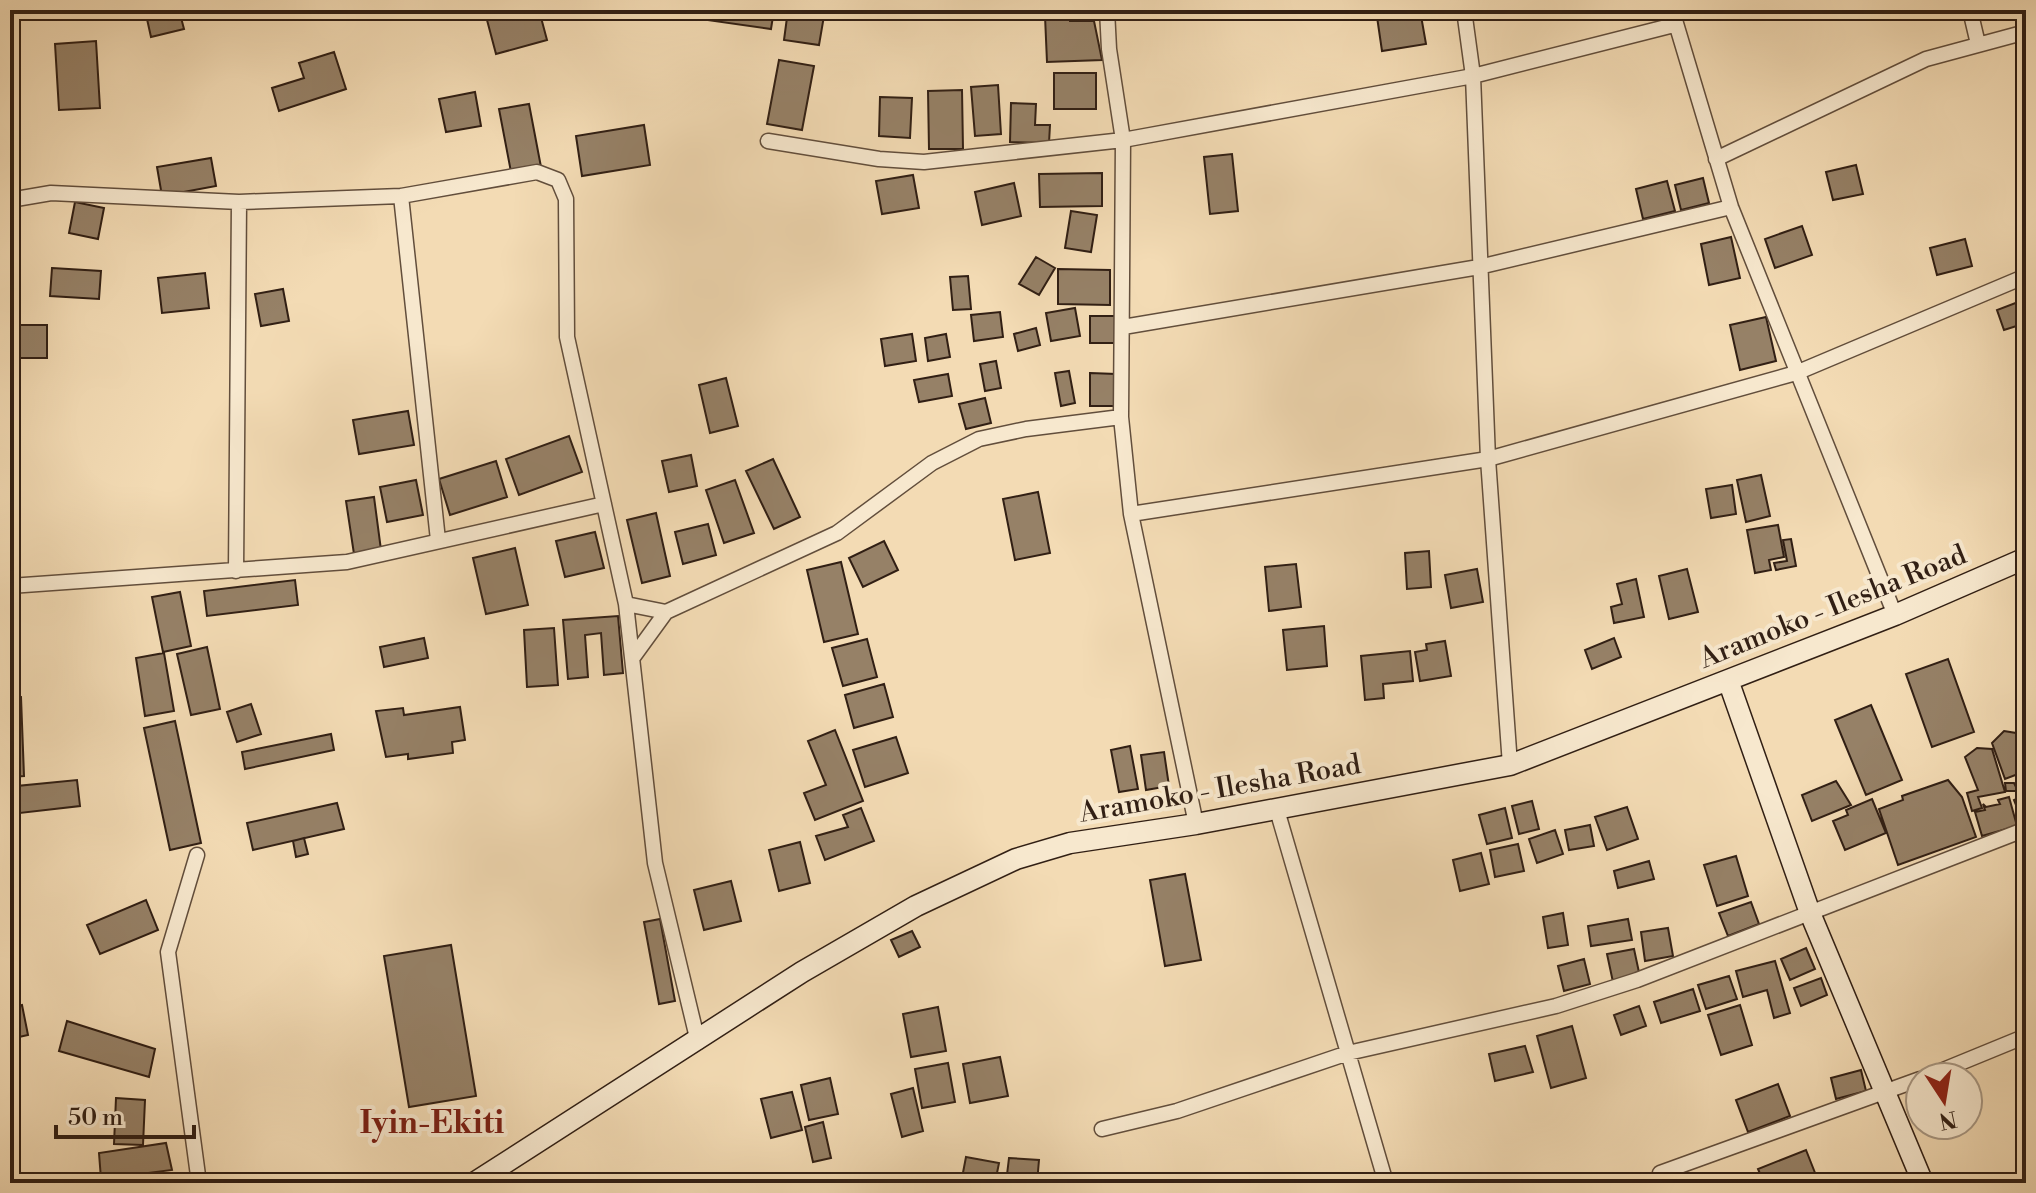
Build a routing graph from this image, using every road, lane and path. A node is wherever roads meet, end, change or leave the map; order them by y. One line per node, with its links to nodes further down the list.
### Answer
1 (1107, 10): 8 (street)
2 (1464, 10): 7 (street)
3 (1970, 10): 6 (street)
4 (1673, 18): 7 (street); 10 (street)
5 (2026, 32): 6 (street)
6 (1978, 44): 10 (street)
7 (1473, 76): 8 (street); 15 (street)
8 (1123, 140): 9 (street); 17 (street)
9 (768, 141)
10 (1716, 159): 14 (street)
11 (401, 196): 13 (street); 21 (street); 23 (street)
12 (10, 200): 13 (street)
13 (239, 202): 25 (street)
14 (1731, 207): 15 (street); 18 (street)
15 (1479, 267): 17 (street); 20 (street)
16 (2026, 276): 18 (street)
17 (1123, 327): 19 (street)
18 (1796, 373): 20 (street); 29 (street)
19 (1121, 417): 22 (street); 28 (street)
20 (1488, 459): 22 (street); 32 (street)
21 (604, 504): 23 (street); 27 (street)
22 (1131, 514): 34 (street)
23 (438, 540): 25 (street)
24 (2026, 558): 29 (main road, Aramoko - Ilesha Road)
25 (236, 571): 26 (street)
26 (10, 586)
27 (626, 604): 28 (street); 30 (street)
28 (666, 612): 30 (street)
29 (1895, 615): 31 (main road, Aramoko - Ilesha Road)
30 (634, 656): 39 (street)
31 (1728, 680): 32 (main road, Aramoko - Ilesha Road); 37 (main road)
32 (1510, 765): 33 (main road, Aramoko - Ilesha Road)
33 (1277, 810): 34 (main road, Aramoko - Ilesha Road); 40 (street)
34 (1196, 824): 39 (main road, Aramoko - Ilesha Road)
35 (2026, 829): 37 (street)
36 (197, 855): 46 (street)
37 (1810, 913): 40 (street); 43 (main road)
38 (2026, 1036): 41 (street)
39 (698, 1042): 47 (main road, Aramoko - Ilesha Road)
40 (1348, 1053): 44 (street); 48 (street)
41 (1965, 1061)
42 (1904, 1086): 43 (street)
43 (1885, 1094): 45 (street); 49 (main road)
44 (1102, 1129)
45 (1660, 1173)
46 (199, 1183)
47 (474, 1183)
48 (1386, 1183)
49 (1923, 1183)

